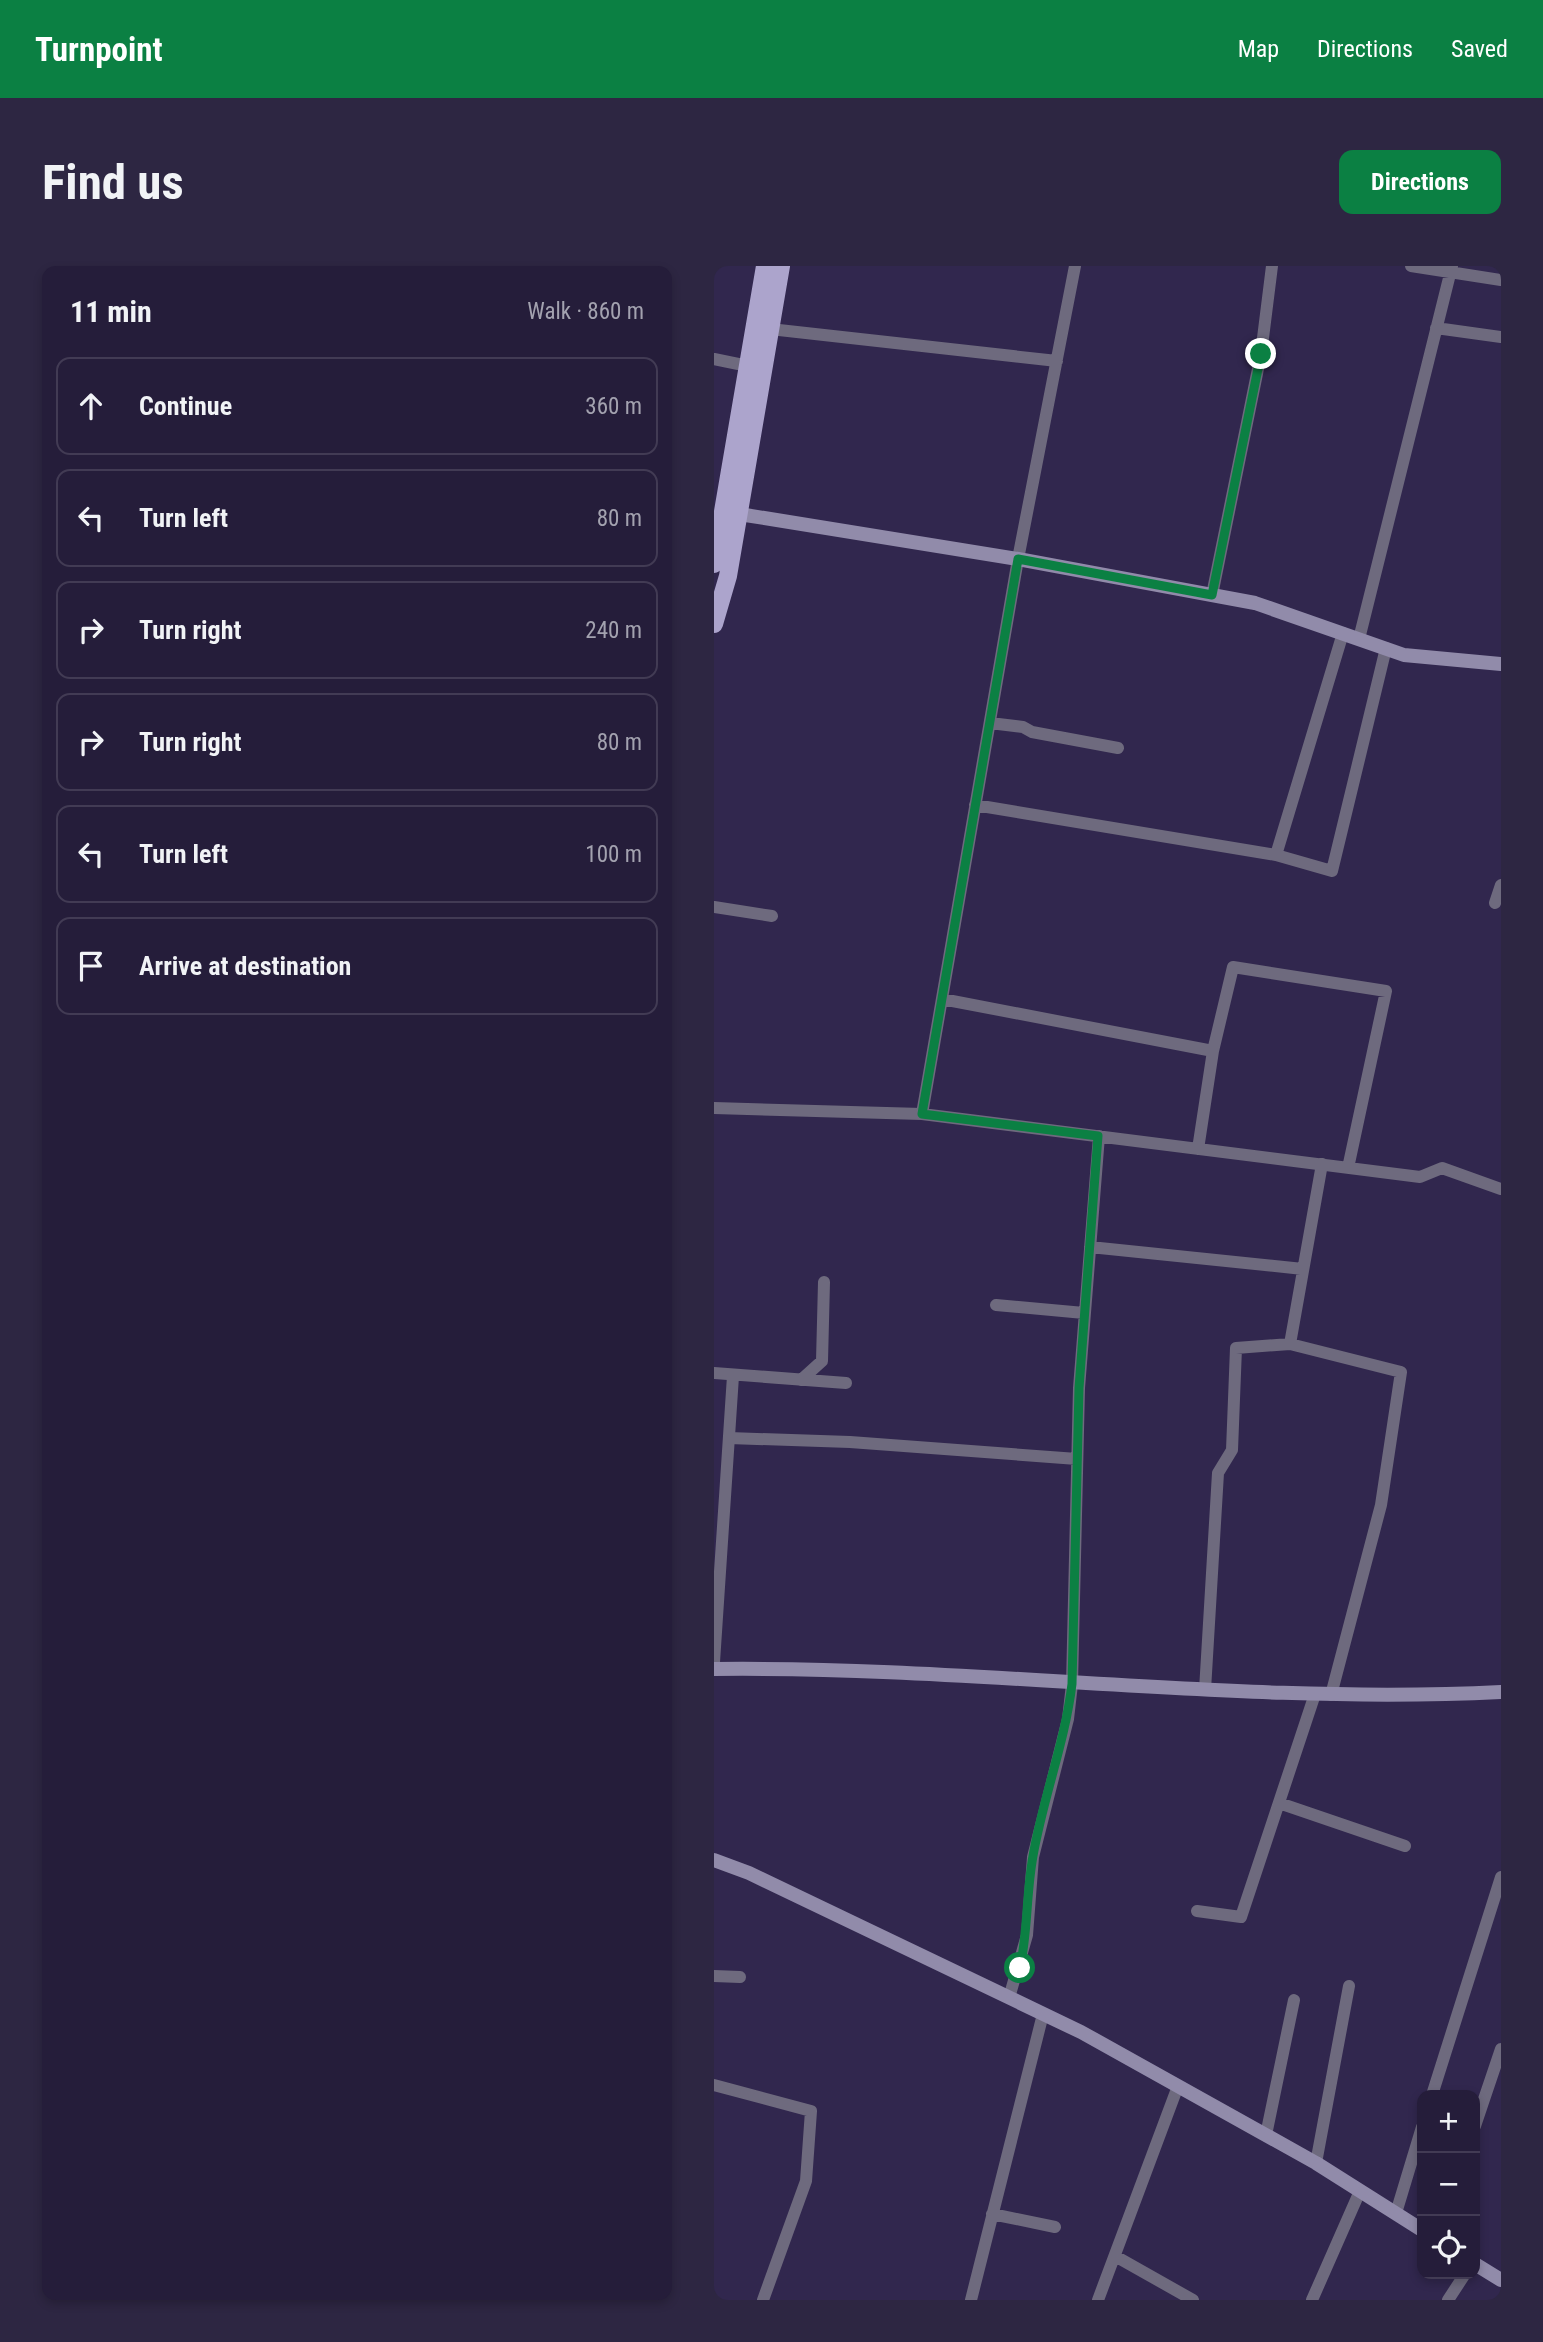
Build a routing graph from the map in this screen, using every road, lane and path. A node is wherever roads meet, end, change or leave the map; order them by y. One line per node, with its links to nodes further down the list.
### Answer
1 (765, 266): 13 (main road)
2 (781, 266): 9 (main road)
3 (1075, 266): 12 (street)
4 (1272, 266): 17 (street)
5 (1411, 266): 6 (street)
6 (1451, 269): 7 (street); 8 (street)
7 (1501, 280)
8 (1436, 328): 10 (street); 20 (street)
9 (770, 330): 12 (street); 14 (main road)
10 (1501, 337)
11 (714, 359): 13 (street)
12 (1057, 361): 15 (street)
13 (748, 366): 16 (main road)
14 (739, 514): 15 (street); 16 (main road)
15 (1018, 559): 17 (street); 23 (street)
16 (719, 571): 18 (main road)
17 (1212, 595): 19 (street)
18 (714, 624)
19 (1343, 633): 20 (street); 26 (street)
20 (1359, 639): 21 (street)
21 (1386, 648): 22 (street); 26 (street)
22 (1501, 664)
23 (990, 723): 24 (street); 25 (street)
24 (1118, 748)
25 (975, 805): 26 (street); 31 (street)
26 (1276, 855)
27 (1501, 885): 28 (street)
28 (1495, 903)
29 (714, 907): 30 (street)
30 (772, 916)
31 (942, 999): 32 (street); 34 (street)
32 (1213, 1051): 36 (street); 38 (street)
33 (714, 1108): 34 (street)
34 (922, 1114): 35 (street)
35 (1098, 1136): 36 (street); 40 (street)
36 (1198, 1149): 37 (street)
37 (1322, 1164): 38 (street); 41 (street)
38 (1348, 1168): 39 (street)
39 (1501, 1189)
40 (1090, 1247): 41 (street); 44 (street)
41 (1303, 1269): 45 (street)
42 (824, 1282): 48 (street)
43 (996, 1305): 44 (street)
44 (1084, 1313): 51 (street)
45 (1290, 1344): 56 (street); 59 (street)
46 (714, 1373): 47 (street)
47 (733, 1376): 48 (street); 50 (street)
48 (801, 1380): 49 (street)
49 (846, 1382)
50 (729, 1438): 51 (street); 52 (street)
51 (1077, 1459): 55 (street)
52 (718, 1540): 53 (street)
53 (714, 1662)
54 (714, 1669): 55 (street)
55 (1072, 1684): 56 (street); 68 (street)
56 (1205, 1690): 58 (street)
57 (1501, 1692): 59 (street)
58 (1315, 1694): 59 (street); 60 (street)
59 (1331, 1695)
60 (1279, 1804): 61 (street); 64 (street)
61 (1405, 1846)
62 (714, 1860): 68 (street)
63 (1501, 1877): 74 (street)
64 (1197, 1911)
65 (714, 1976): 66 (street)
66 (740, 1977)
67 (1349, 1986): 78 (street)
68 (1009, 1998): 70 (street)
69 (1294, 2000): 76 (street)
70 (1043, 2014): 73 (street); 81 (street)
71 (1501, 2049): 75 (street)
72 (714, 2085): 88 (street)
73 (1178, 2086): 76 (street); 84 (street)
74 (1434, 2090)
75 (1480, 2111)
76 (1266, 2135): 78 (street)
77 (1417, 2144): 80 (street)
78 (1317, 2163): 79 (street)
79 (1360, 2191): 80 (street); 92 (street)
80 (1396, 2213): 83 (street)
81 (992, 2214): 82 (street); 89 (street)
82 (1055, 2227)
83 (1417, 2227)
84 (1115, 2256): 90 (street); 91 (street)
85 (1480, 2267): 87 (street)
86 (1462, 2279): 93 (street)
87 (1501, 2280)
88 (763, 2300)
89 (971, 2300)
90 (1098, 2300)
91 (1193, 2300)
92 (1312, 2300)
93 (1448, 2300)

